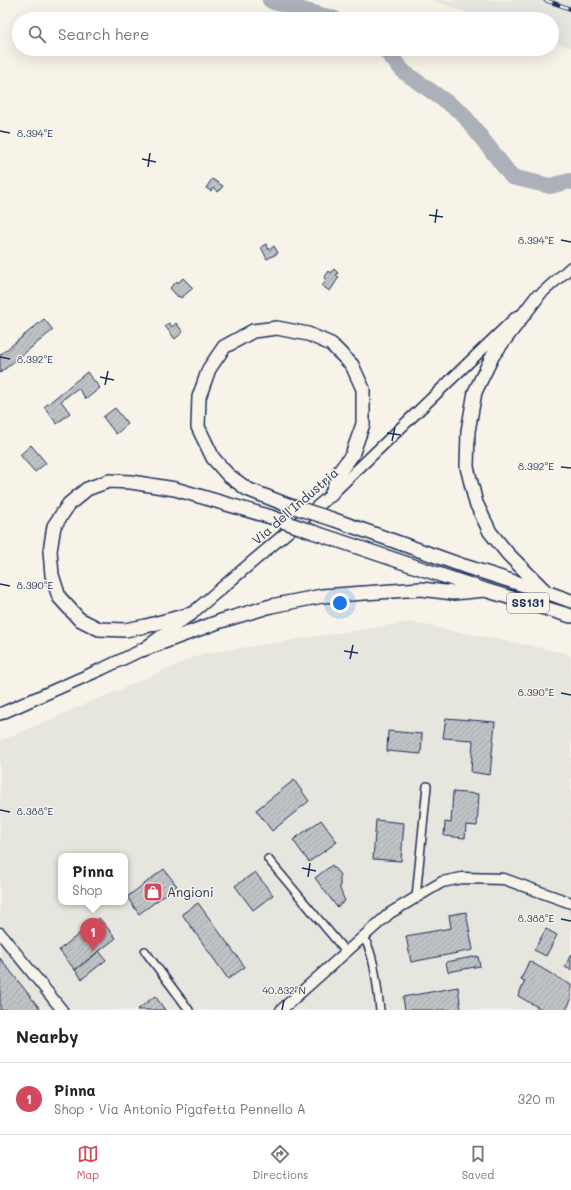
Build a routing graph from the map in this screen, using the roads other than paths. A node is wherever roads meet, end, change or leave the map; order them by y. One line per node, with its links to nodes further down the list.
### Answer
1 (571, 267): 2 (main road, Via dell'Industria)
2 (537, 297): 3 (main road, Via dell'Industria); 5 (highway)
3 (331, 495): 5 (highway, bridge); 7 (main road, Via dell'Industria)
4 (484, 590): 7 (highway, bridge); 8 (highway, SS131); 9 (highway)
5 (546, 592): 6 (highway, SS131)
6 (571, 601)
7 (191, 614): 9 (main road, Via dell'Industria)
8 (571, 616)
9 (142, 650): 10 (main road, Via dell'Industria)
10 (0, 714)
11 (427, 786): 13 (street)
12 (268, 860): 18 (street)
13 (416, 897): 14 (main road); 16 (main road)
14 (571, 902)
15 (0, 933): 19 (main road)
16 (363, 936): 18 (main road); 22 (street)
17 (145, 951): 20 (street)
18 (346, 952): 21 (main road)
19 (62, 1010)
20 (189, 1010)
21 (281, 1010)
22 (380, 1010)

